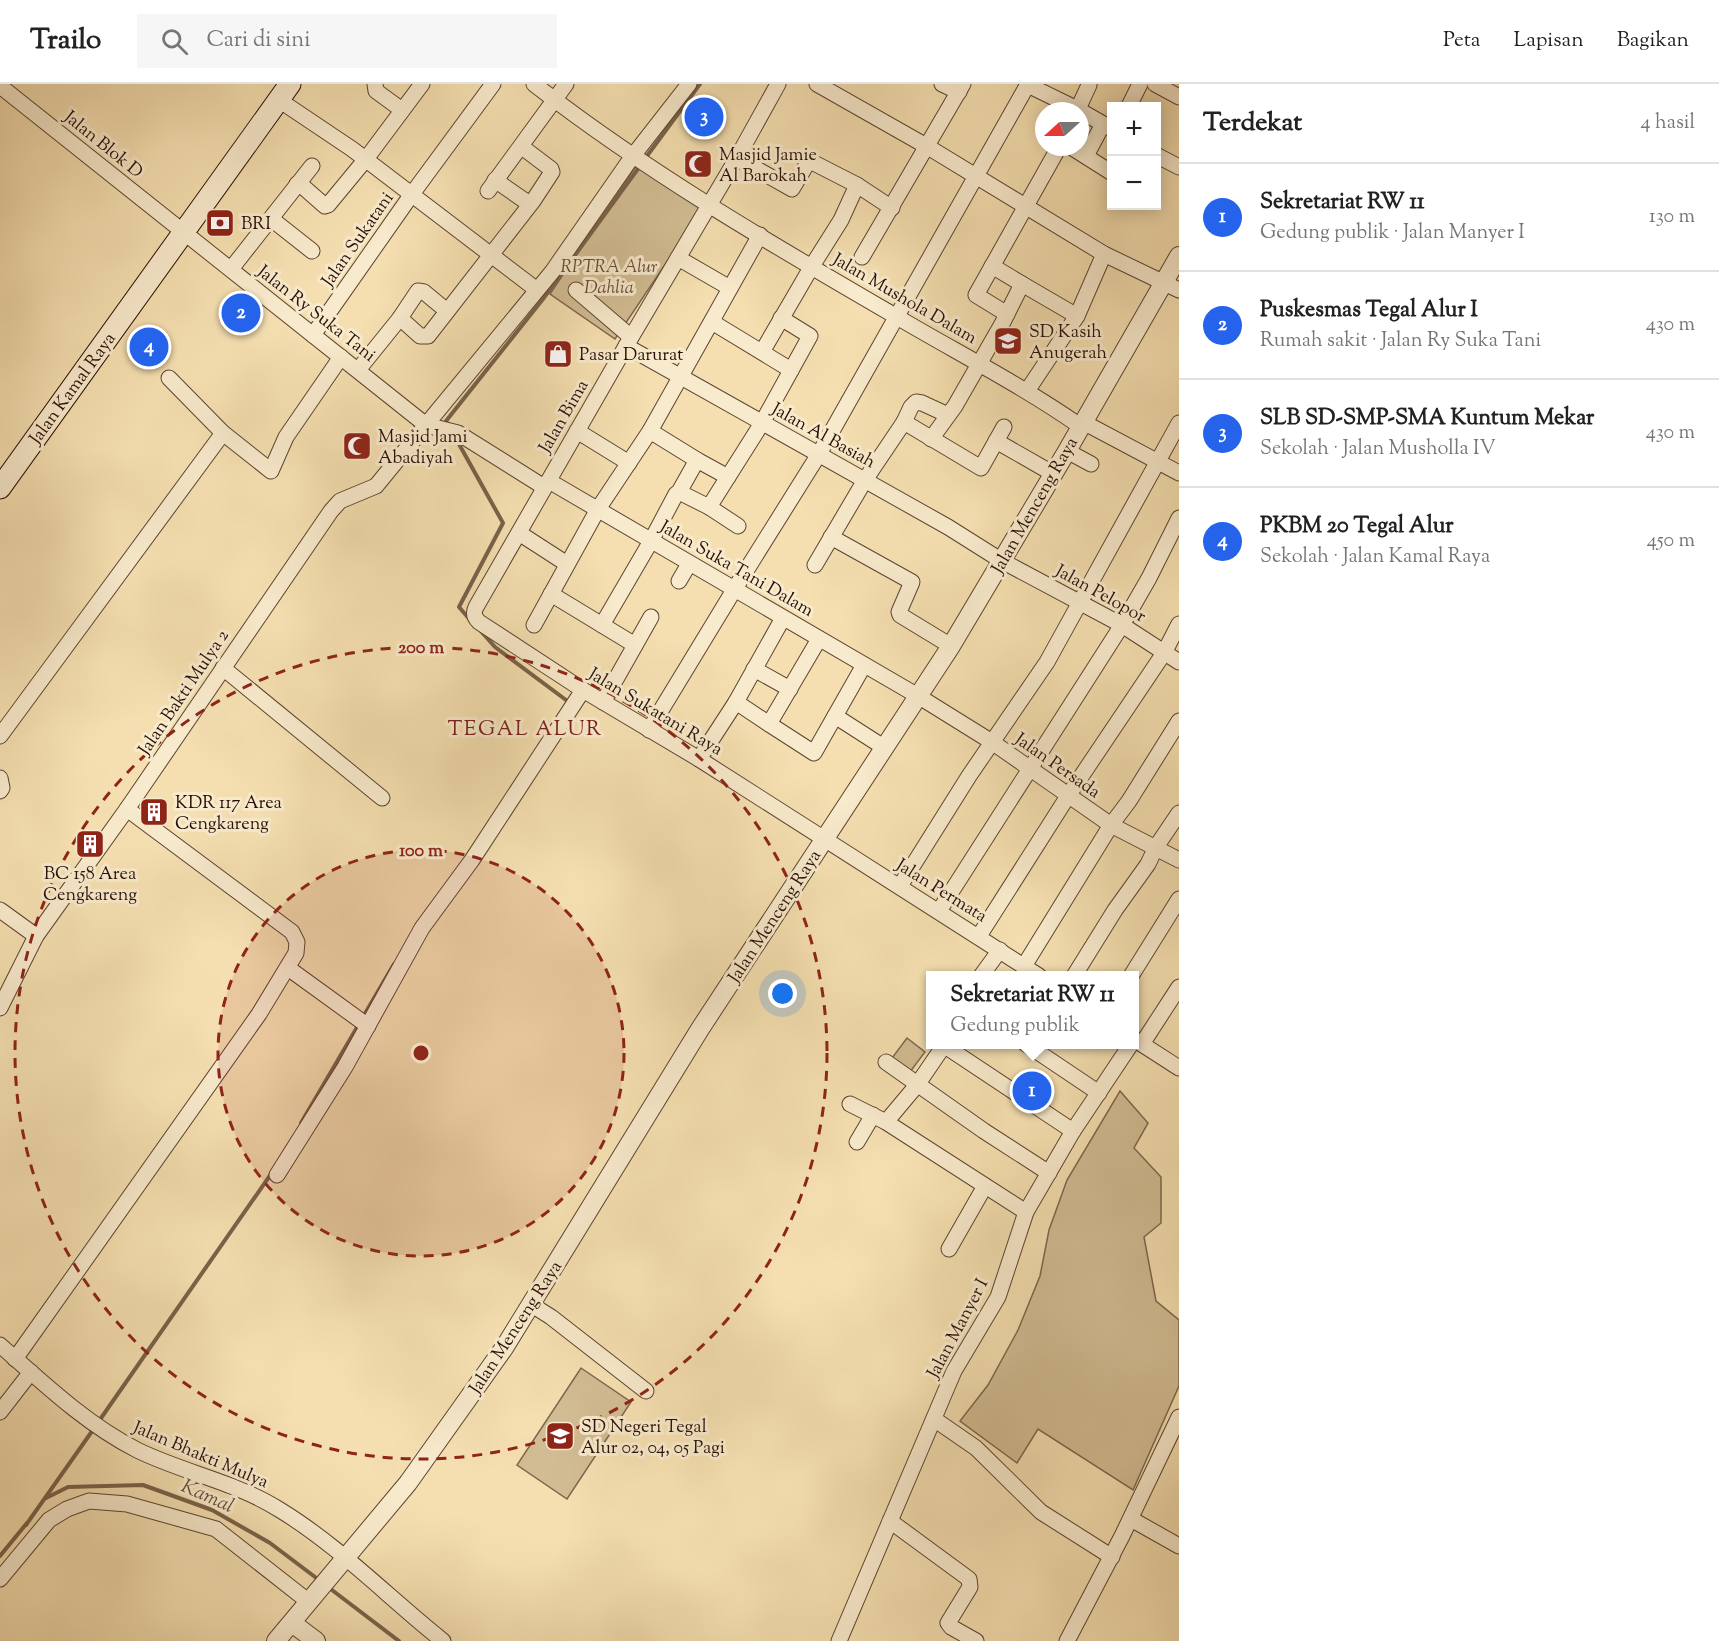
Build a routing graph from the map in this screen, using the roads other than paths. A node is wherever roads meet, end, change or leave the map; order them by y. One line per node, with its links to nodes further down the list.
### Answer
1 (375, 84): 23 (street)
2 (422, 84): 23 (street)
3 (494, 84): 41 (street)
4 (534, 84): 19 (street, Jalan Mushola Dalam)
5 (566, 84): 19 (street)
6 (689, 84): 34 (street)
7 (778, 84): 32 (street, Jalan Bima)
8 (817, 84): 16 (street)
9 (942, 84): 15 (street)
10 (1140, 84): 22 (street)
11 (1155, 84): 18 (street)
12 (1028, 85): 20 (street); 38 (street)
13 (1089, 85): 21 (street)
14 (0, 86): 47 (street, Jalan Blok D)
15 (961, 88): 27 (street)
16 (845, 91): 27 (street)
17 (285, 92): 33 (street, Jalan Sukatani); 47 (main road, Jalan Kamal Raya)
18 (1179, 97)
19 (554, 99): 26 (street); 34 (street, Jalan Mushola Dalam)
20 (1061, 102)
21 (1081, 102)
22 (1131, 102)
23 (402, 110): 33 (street)
24 (1089, 116): 25 (street)
25 (1107, 126): 28 (street)
26 (522, 147): 42 (street); 42 (street)
27 (928, 147): 38 (street); 45 (street)
28 (1089, 152)
29 (1054, 156): 44 (street)
30 (1086, 156): 37 (street)
31 (1158, 156): 36 (street)
32 (737, 158): 40 (street); 43 (street, Jalan Bima)
33 (366, 159): 39 (street); 41 (street, Jalan Sukatani)
34 (639, 161): 43 (street, Jalan Mushola Dalam); 61 (street)
35 (312, 166): 39 (street)
36 (1179, 167)
37 (1107, 170)
38 (976, 175): 44 (street); 66 (street)
39 (297, 184): 46 (street)
40 (857, 186): 45 (street); 55 (street)
41 (412, 194): 50 (street, Jalan Sukatani); 70 (street, Jalan Sukatani)
42 (530, 203): 50 (street)
43 (710, 204): 48 (street, Jalan Mushola Dalam); 54 (street, Jalan Bima)
44 (1026, 206): 51 (street); 56 (street)
45 (892, 208): 53 (street)
46 (273, 217): 49 (street, Jalan Sukatani); 57 (street)
47 (183, 233): 57 (street, Jalan Ry Suka Tani); 103 (main road, Jalan Kamal Raya)
48 (760, 235): 55 (street, Jalan Mushola Dalam); 60 (street)
49 (312, 251)
50 (491, 254): 61 (street, Jalan Sukatani); 63 (street)
51 (1104, 254): 59 (street); 65 (street)
52 (1179, 256): 59 (street, Jalan Menceng Raya)
53 (862, 257)
54 (678, 258): 60 (street); 71 (street, Jalan Bima)
55 (812, 266): 66 (street, Jalan Mushola Dalam); 68 (street)
56 (992, 266): 58 (street); 64 (street)
57 (231, 269): 70 (street, Jalan Ry Suka Tani)
58 (1022, 284): 64 (street); 65 (street)
59 (1172, 286): 84 (street, Jalan Menceng Raya)
60 (730, 288): 69 (street)
61 (537, 290): 85 (street)
62 (576, 290): 71 (street, Jalan Al Basiah)
63 (447, 311): 67 (street); 67 (street)
64 (1007, 314): 74 (street)
65 (1077, 316): 79 (street)
66 (896, 317): 74 (street, Jalan Mushola Dalam); 93 (street)
67 (400, 318): 75 (street)
68 (781, 318): 72 (street); 76 (street)
69 (712, 322): 72 (street); 77 (street)
70 (313, 335): 73 (street, Jalan Ry Suka Tani)
71 (629, 342): 77 (street, Jalan Al Basiah); 87 (street, Jalan Bima)
72 (762, 352): 76 (street)
73 (341, 357): 75 (street, Jalan Ry Suka Tani); 89 (street)
74 (979, 364): 79 (street, Jalan Mushola Dalam); 80 (street)
75 (358, 370): 85 (street, Jalan Ry Suka Tani)
76 (791, 370): 82 (street)
77 (681, 377): 82 (street, Jalan Al Basiah); 88 (street)
78 (169, 378): 89 (street)
79 (1027, 391): 84 (street, Jalan Mushola Dalam)
80 (948, 415): 81 (street); 90 (street)
81 (904, 422): 90 (street); 101 (street)
82 (762, 423): 93 (street, Jalan Al Basiah); 100 (street)
83 (1179, 423): 95 (street)
84 (1081, 424): 92 (street, Jalan Menceng Raya); 95 (street, Jalan Mushola Dalam)
85 (426, 425): 102 (street, Jalan Ry Suka Tani); 133 (street, Jalan Bakti Mulya 2)
86 (1004, 427): 91 (street)
87 (577, 431): 96 (street); 102 (street, Jalan Bima)
88 (650, 431): 94 (street); 96 (street)
89 (223, 433): 144 (street)
90 (931, 439): 91 (street)
91 (996, 441): 98 (street)
92 (1067, 451): 97 (street); 98 (street, Jalan Menceng Raya)
93 (819, 454): 101 (street, Jalan Al Basiah); 117 (street)
94 (697, 460): 100 (street); 104 (street)
95 (1158, 460): 99 (street, Jalan Mushola Dalam); 119 (street)
96 (629, 463): 106 (street)
97 (1091, 464)
98 (1052, 473): 112 (street, Jalan Menceng Raya)
99 (1179, 473)
100 (728, 477): 105 (street)
101 (865, 480): 110 (street); 112 (street, Jalan Al Basiah)
102 (547, 484): 106 (street, Jalan Suka Tani Dalam); 109 (street, Jalan Bima)
103 (0, 488)
104 (680, 492): 105 (street); 111 (street)
105 (709, 507): 108 (street)
106 (598, 509): 111 (street, Jalan Suka Tani Dalam); 113 (street)
107 (1179, 518): 125 (street)
108 (738, 526)
109 (519, 533): 113 (street); 120 (street, Jalan Bima)
110 (831, 537): 115 (street); 129 (street)
111 (651, 541): 114 (street, Jalan Suka Tani Dalam); 124 (street)
112 (1002, 561): 119 (street, Jalan Pelopor); 129 (street, Jalan Menceng Raya)
113 (567, 564): 118 (street)
114 (689, 564): 116 (street); 117 (street, Jalan Suka Tani Dalam)
115 (814, 565)
116 (679, 581)
117 (734, 590): 122 (street, Jalan Suka Tani Dalam); 143 (street)
118 (551, 594): 124 (street); 126 (street)
119 (1079, 603): 125 (street, Jalan Pelopor); 145 (street)
120 (474, 612): 136 (street, Jalan Sukatani Raya)
121 (651, 617): 128 (street)
122 (783, 618): 127 (street, Jalan Suka Tani Dalam); 134 (street)
123 (1179, 624): 130 (street)
124 (602, 625): 128 (street)
125 (1122, 625): 130 (street, Jalan Pelopor); 148 (street)
126 (534, 626)
127 (819, 639): 132 (street, Jalan Suka Tani Dalam); 135 (street)
128 (635, 645): 138 (street)
129 (951, 646): 137 (street, Jalan Menceng Raya)
130 (1164, 653): 131 (street, Jalan Pelopor); 151 (street)
131 (1179, 662)
132 (864, 665): 137 (street, Jalan Suka Tani Dalam); 140 (street)
133 (223, 668): 152 (street); 153 (street, Jalan Bakti Mulya 2)
134 (754, 669): 135 (street); 139 (street)
135 (790, 689): 142 (street)
136 (583, 690): 138 (street, Jalan Sukatani Raya); 174 (street)
137 (912, 692): 145 (street, Jalan Persada); 146 (street, Jalan Menceng Raya)
138 (603, 702): 143 (street, Jalan Sukatani Raya)
139 (736, 702): 142 (street); 147 (street)
140 (834, 716): 142 (street); 146 (street)
141 (1179, 721): 155 (street)
142 (769, 724)
143 (649, 730): 147 (street, Jalan Sukatani Raya)
144 (0, 736)
145 (992, 742): 148 (street, Jalan Persada); 159 (street)
146 (885, 748): 156 (street, Jalan Menceng Raya)
147 (699, 759): 156 (street, Jalan Sukatani Raya)
148 (1030, 770): 151 (street, Jalan Persada); 162 (street)
149 (0, 778): 150 (street)
150 (0, 791)
151 (1068, 796): 155 (street, Jalan Persada); 164 (street)
152 (382, 798)
153 (127, 809): 163 (street, Jalan Bakti Mulya 2); 167 (street)
154 (1179, 813): 157 (street)
155 (1111, 825): 157 (street, Jalan Persada); 166 (street)
156 (824, 840): 159 (street, Jalan Permata); 194 (street, Jalan Menceng Raya)
157 (1156, 848): 158 (street, Jalan Persada); 170 (street)
158 (1179, 860)
159 (900, 886): 162 (street, Jalan Permata)
160 (1179, 899): 171 (street)
161 (0, 910): 163 (street)
162 (939, 911): 164 (street, Jalan Permata)
163 (36, 936): 173 (street, Jalan Bakti Mulya 2)
164 (979, 936): 165 (street, Jalan Permata)
165 (1000, 950): 166 (street, Jalan Permata); 168 (street)
166 (1024, 966): 169 (street, Jalan Permata)
167 (288, 968): 174 (street); 196 (street)
168 (984, 971)
169 (1032, 971)
170 (1077, 971)
171 (1134, 971)
172 (1179, 987): 175 (street, Jalan Manyer I)
173 (0, 1008)
174 (363, 1022): 190 (street)
175 (1139, 1036)
176 (1139, 1043): 182 (street)
177 (942, 1049): 183 (street)
178 (951, 1049): 187 (street)
179 (1033, 1049): 184 (street)
180 (1129, 1049): 184 (street, Jalan Manyer I)
181 (886, 1062): 183 (street)
182 (1179, 1068)
183 (917, 1084): 186 (street); 189 (street)
184 (1099, 1093): 187 (street, Jalan Manyer I)
185 (850, 1104): 186 (street)
186 (879, 1118): 188 (street); 191 (street)
187 (1073, 1131): 189 (street, Jalan Manyer I)
188 (857, 1142)
189 (1049, 1173): 192 (street, Jalan Manyer I)
190 (278, 1175)
191 (985, 1186): 192 (street); 193 (street)
192 (1026, 1212): 201 (street, Jalan Manyer I)
193 (949, 1249)
194 (532, 1305): 198 (street); 206 (street, Jalan Menceng Raya)
195 (0, 1345): 196 (street, Jalan Bhakti Mulya)
196 (15, 1359): 197 (street, Jalan Bhakti Mulya)
197 (31, 1372): 199 (street); 206 (street, Jalan Bhakti Mulya)
198 (646, 1391)
199 (0, 1412)
200 (1179, 1417): 202 (street)
201 (934, 1419): 203 (street, Jalan Manyer I); 205 (street)
202 (1131, 1519): 204 (street); 205 (street)
203 (890, 1521): 213 (street, Jalan Manyer I); 214 (street)
204 (1179, 1546)
205 (1112, 1557): 215 (street)
206 (339, 1566): 208 (street, Jalan Menceng Raya); 212 (street, Jalan Bhakti Mulya)
207 (0, 1579): 208 (street)
208 (312, 1598): 209 (street, Jalan Menceng Raya)
209 (292, 1623): 210 (street, Jalan Menceng Raya); 211 (street)
210 (276, 1641)
211 (316, 1641)
212 (443, 1641)
213 (838, 1641)
214 (976, 1641)
215 (1067, 1641)

